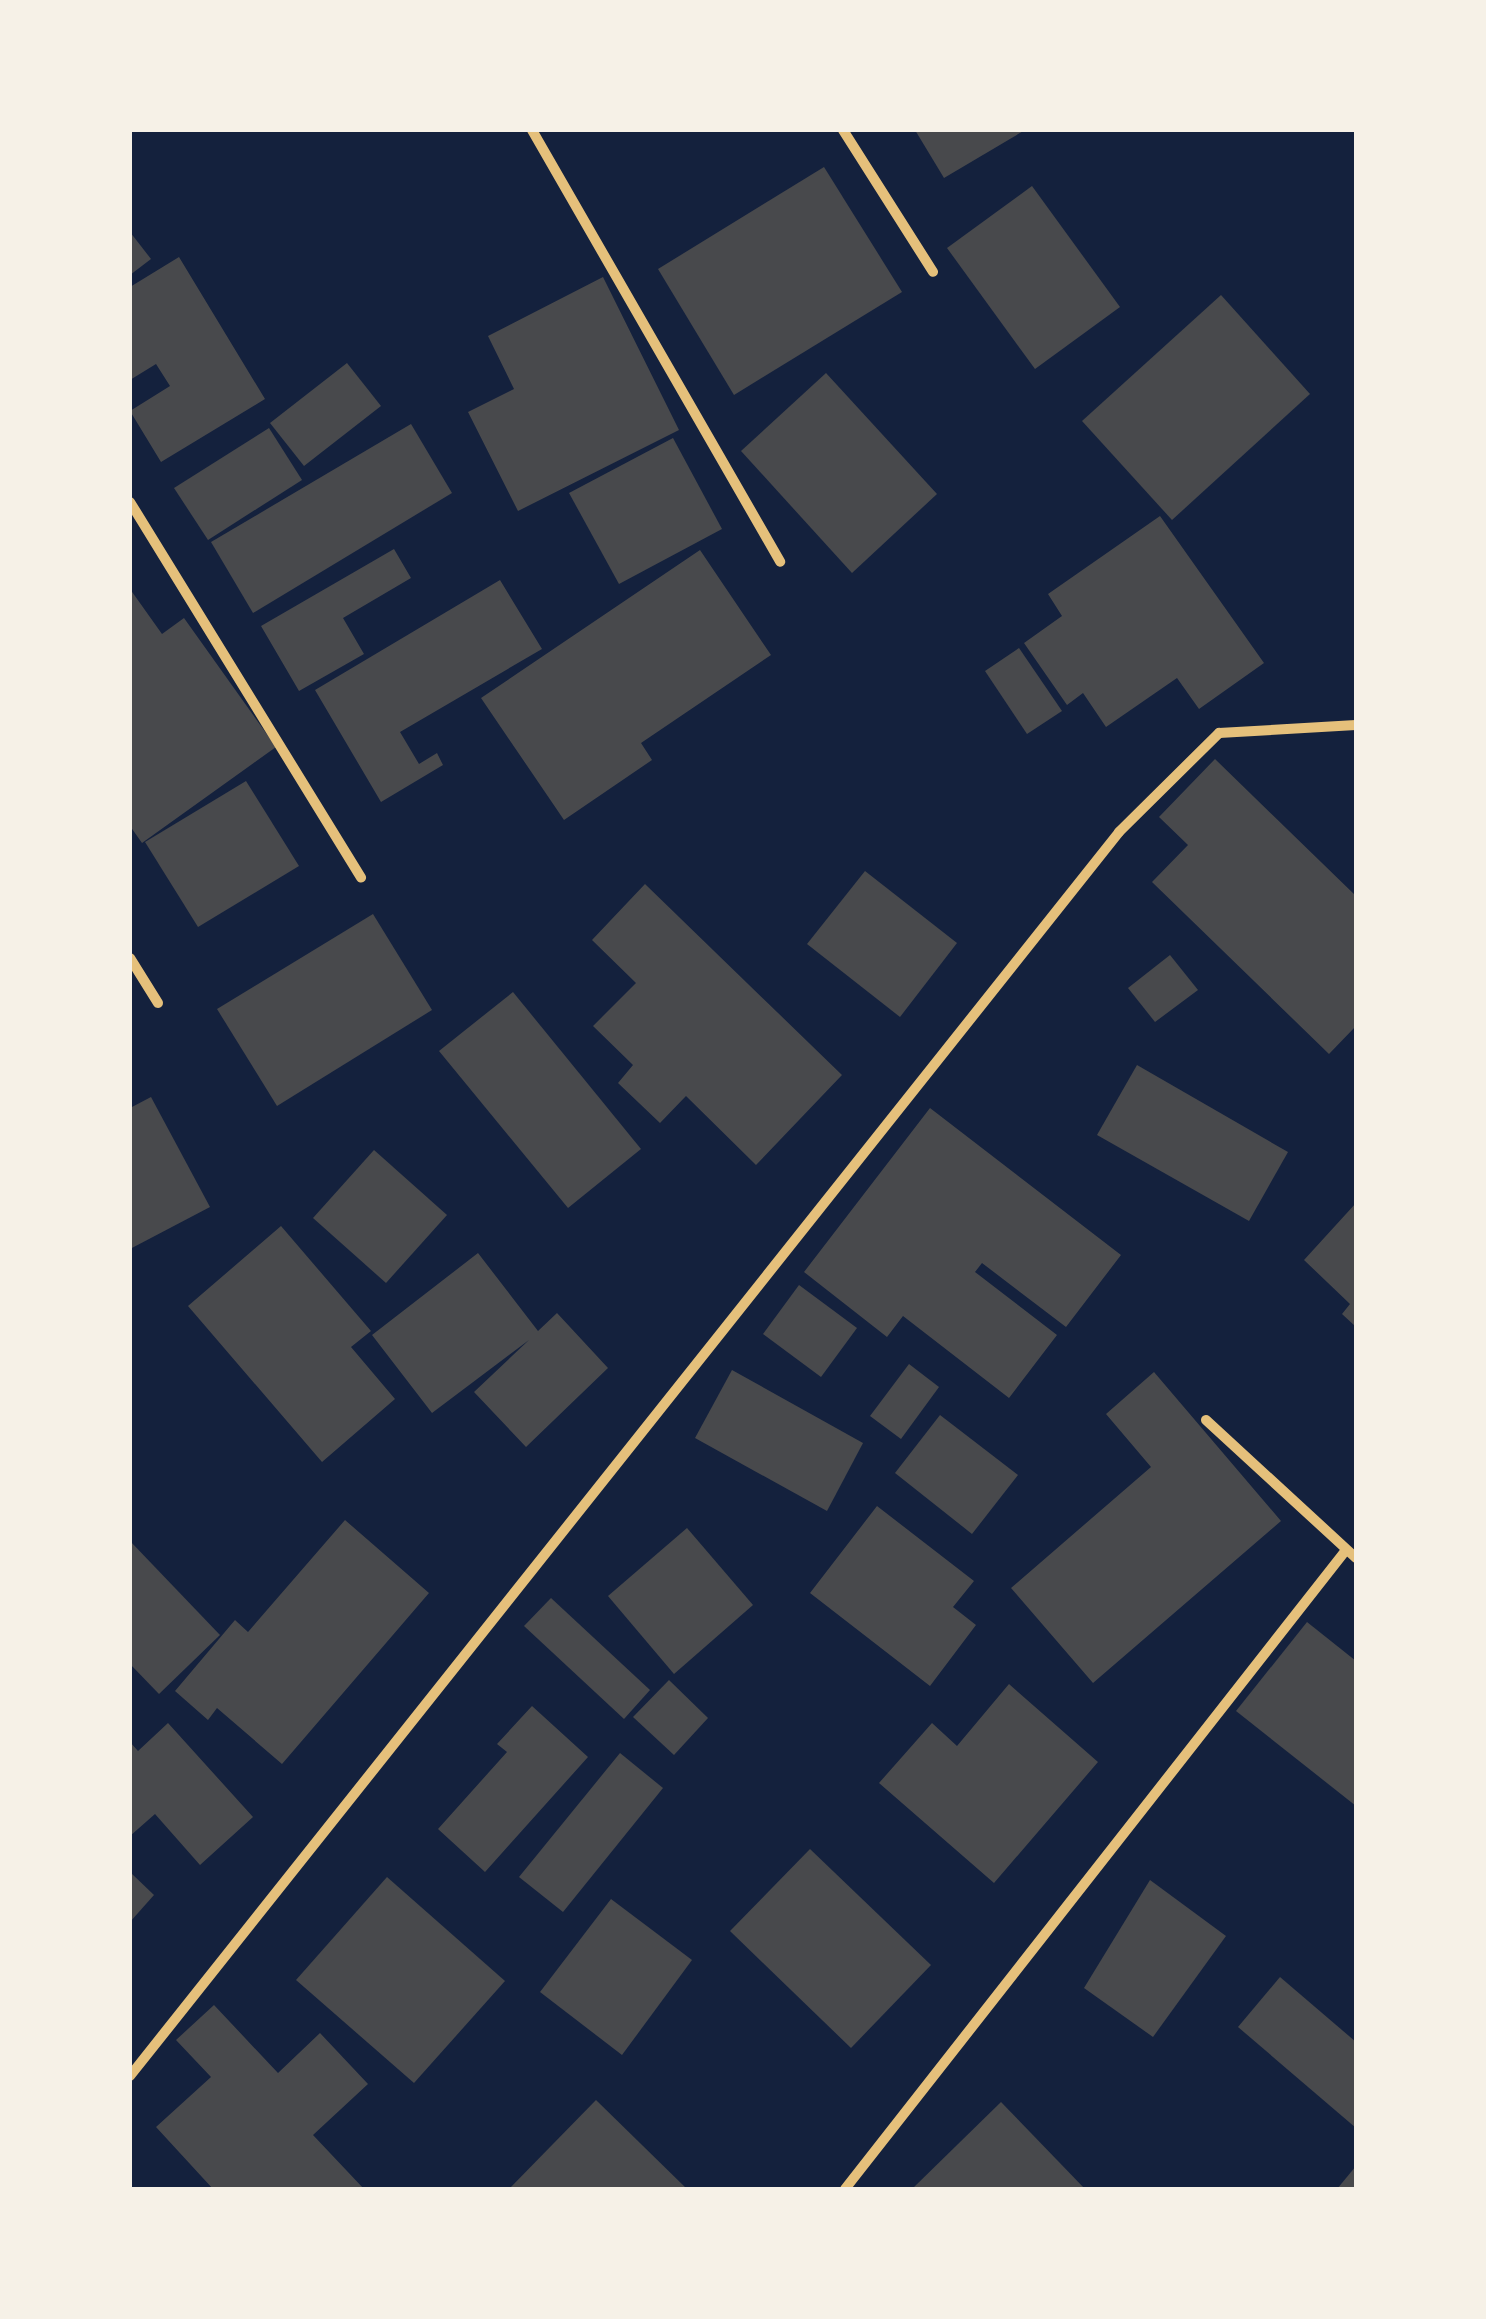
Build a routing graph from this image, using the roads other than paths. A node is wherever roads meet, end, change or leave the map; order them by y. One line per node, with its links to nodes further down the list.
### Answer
1 (532, 130): 5 (street)
2 (843, 130): 3 (street)
3 (932, 272)
4 (130, 502): 7 (street)
5 (780, 562)
6 (1356, 725): 12 (street)
7 (361, 878)
8 (130, 958): 9 (street)
9 (158, 1003)
10 (1206, 1420): 11 (street)
11 (1351, 1554): 13 (street)
12 (130, 2076)
13 (845, 2189)

